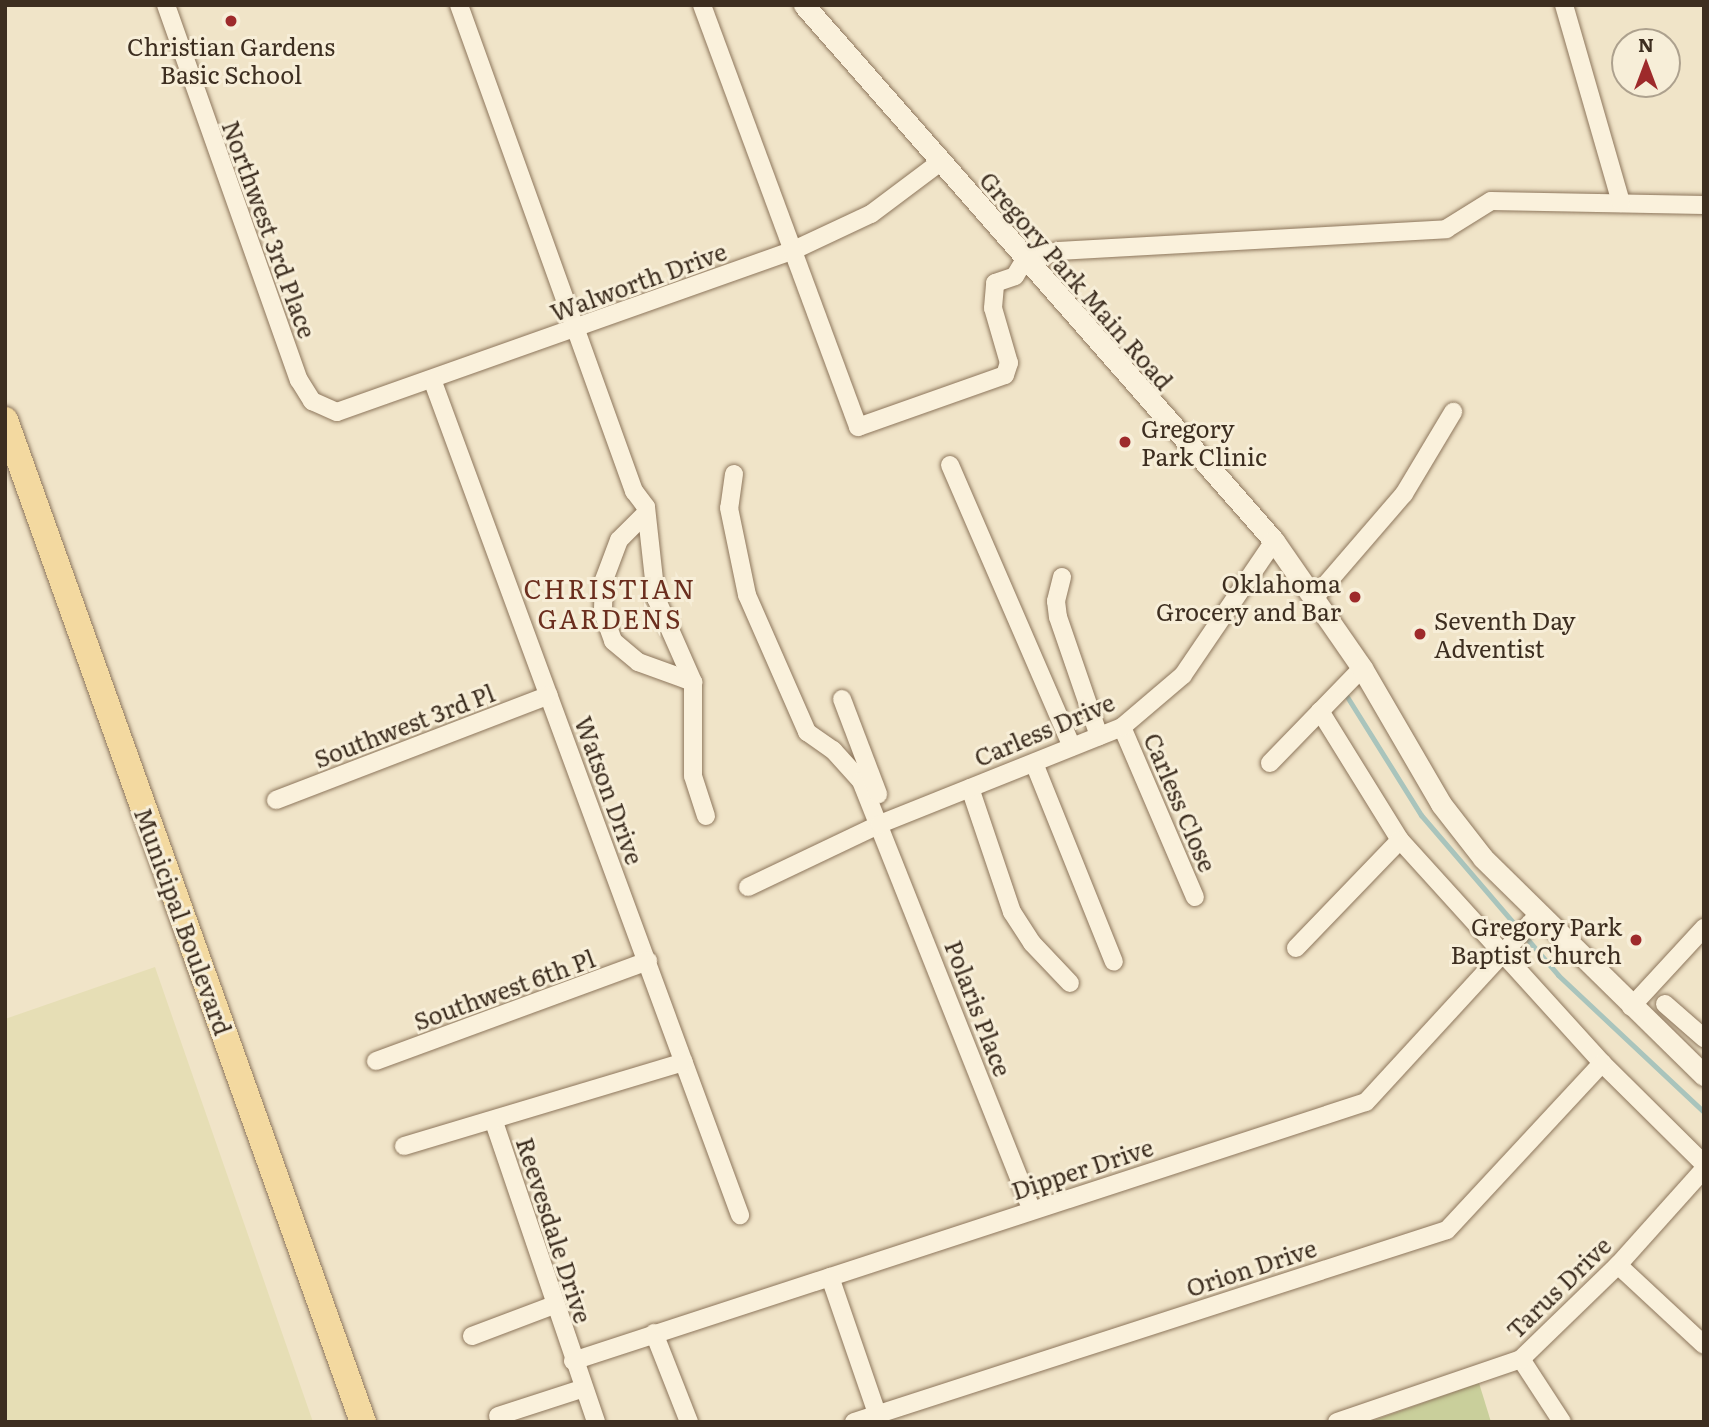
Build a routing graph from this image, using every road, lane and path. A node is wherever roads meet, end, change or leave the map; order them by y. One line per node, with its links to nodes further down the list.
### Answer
1 (166, 5): 13 (street, Northwest 3rd Place)
2 (459, 5): 11 (street)
3 (702, 5): 9 (street)
4 (804, 5): 6 (street, Gregory Park Main Road)
5 (1564, 5): 7 (street)
6 (939, 163): 9 (street, Walworth Drive); 10 (street, Gregory Park Main Road)
7 (1621, 202): 8 (street); 10 (street)
8 (1704, 205)
9 (794, 250): 10 (street); 11 (street, Walworth Drive)
10 (1024, 261): 19 (street, Gregory Park Main Road)
11 (578, 329): 12 (street, Walworth Drive); 18 (street)
12 (433, 382): 13 (street, Walworth Drive); 24 (street, Watson Drive)
13 (337, 412)
14 (1453, 412): 21 (street)
15 (5, 420): 71 (main road, Municipal Boulevard)
16 (950, 465): 29 (street)
17 (734, 474): 35 (street)
18 (646, 513): 23 (street); 23 (street)
19 (1274, 541): 21 (street, Gregory Park Main Road); 27 (street, Carless Drive)
20 (1062, 577): 28 (street)
21 (1315, 597): 22 (street, Gregory Park Main Road)
22 (1360, 671): 26 (street); 39 (street, Gregory Park Main Road)
23 (693, 681): 34 (street)
24 (549, 695): 33 (street, Southwest 3rd Pl); 43 (street, Watson Drive)
25 (842, 699): 35 (street)
26 (1320, 711): 31 (street); 36 (street)
27 (1122, 727): 28 (street, Carless Drive); 38 (street, Carless Close)
28 (1099, 736): 29 (street, Carless Drive)
29 (1072, 747): 30 (street, Carless Drive)
30 (1034, 763): 32 (street, Carless Drive); 44 (street)
31 (1270, 764)
32 (970, 788): 35 (street, Carless Drive); 45 (street)
33 (276, 800)
34 (706, 816)
35 (884, 822): 37 (street, Carless Drive); 58 (street, Polaris Place)
36 (1400, 840): 41 (street); 42 (street)
37 (748, 887)
38 (1195, 897)
39 (1536, 917): 42 (street, Dipper Drive); 47 (street, Gregory Park Main Road)
40 (1704, 928): 47 (street)
41 (1296, 948)
42 (1502, 952): 53 (street); 58 (street, Dipper Drive)
43 (648, 961): 51 (street, Southwest 6th Pl); 52 (street, Watson Drive)
44 (1114, 962)
45 (1070, 983)
46 (1665, 1004): 48 (street)
47 (1631, 1007): 49 (street, Gregory Park Main Road)
48 (1681, 1017): 49 (street); 50 (street)
49 (1665, 1038): 54 (street, Gregory Park Main Road)
50 (1704, 1038)
51 (376, 1061)
52 (684, 1062): 55 (street, Reevesdale Drive); 59 (street, Watson Drive)
53 (1602, 1063): 57 (street); 70 (street, Orion Drive)
54 (1704, 1075)
55 (494, 1122): 56 (street); 62 (street, Reevesdale Drive)
56 (404, 1146)
57 (1704, 1167): 60 (street, Tarus Drive)
58 (1032, 1210): 61 (street, Dipper Drive)
59 (740, 1214)
60 (1618, 1265): 65 (street); 66 (street, Tarus Drive)
61 (830, 1277): 63 (street, Dipper Drive); 70 (street)
62 (554, 1305): 64 (street); 67 (street, Reevesdale Drive)
63 (654, 1333): 67 (street, Dipper Drive); 73 (street)
64 (472, 1336)
65 (1704, 1345)
66 (1521, 1359): 75 (street, Tarus Drive); 76 (street)
67 (573, 1361): 68 (street, Reevesdale Drive)
68 (584, 1388): 69 (street); 72 (street, Reevesdale Drive)
69 (498, 1416)
70 (879, 1418): 74 (street, Orion Drive)
71 (363, 1422)
72 (596, 1422)
73 (689, 1422)
74 (854, 1422)
75 (1337, 1422)
76 (1562, 1422)

